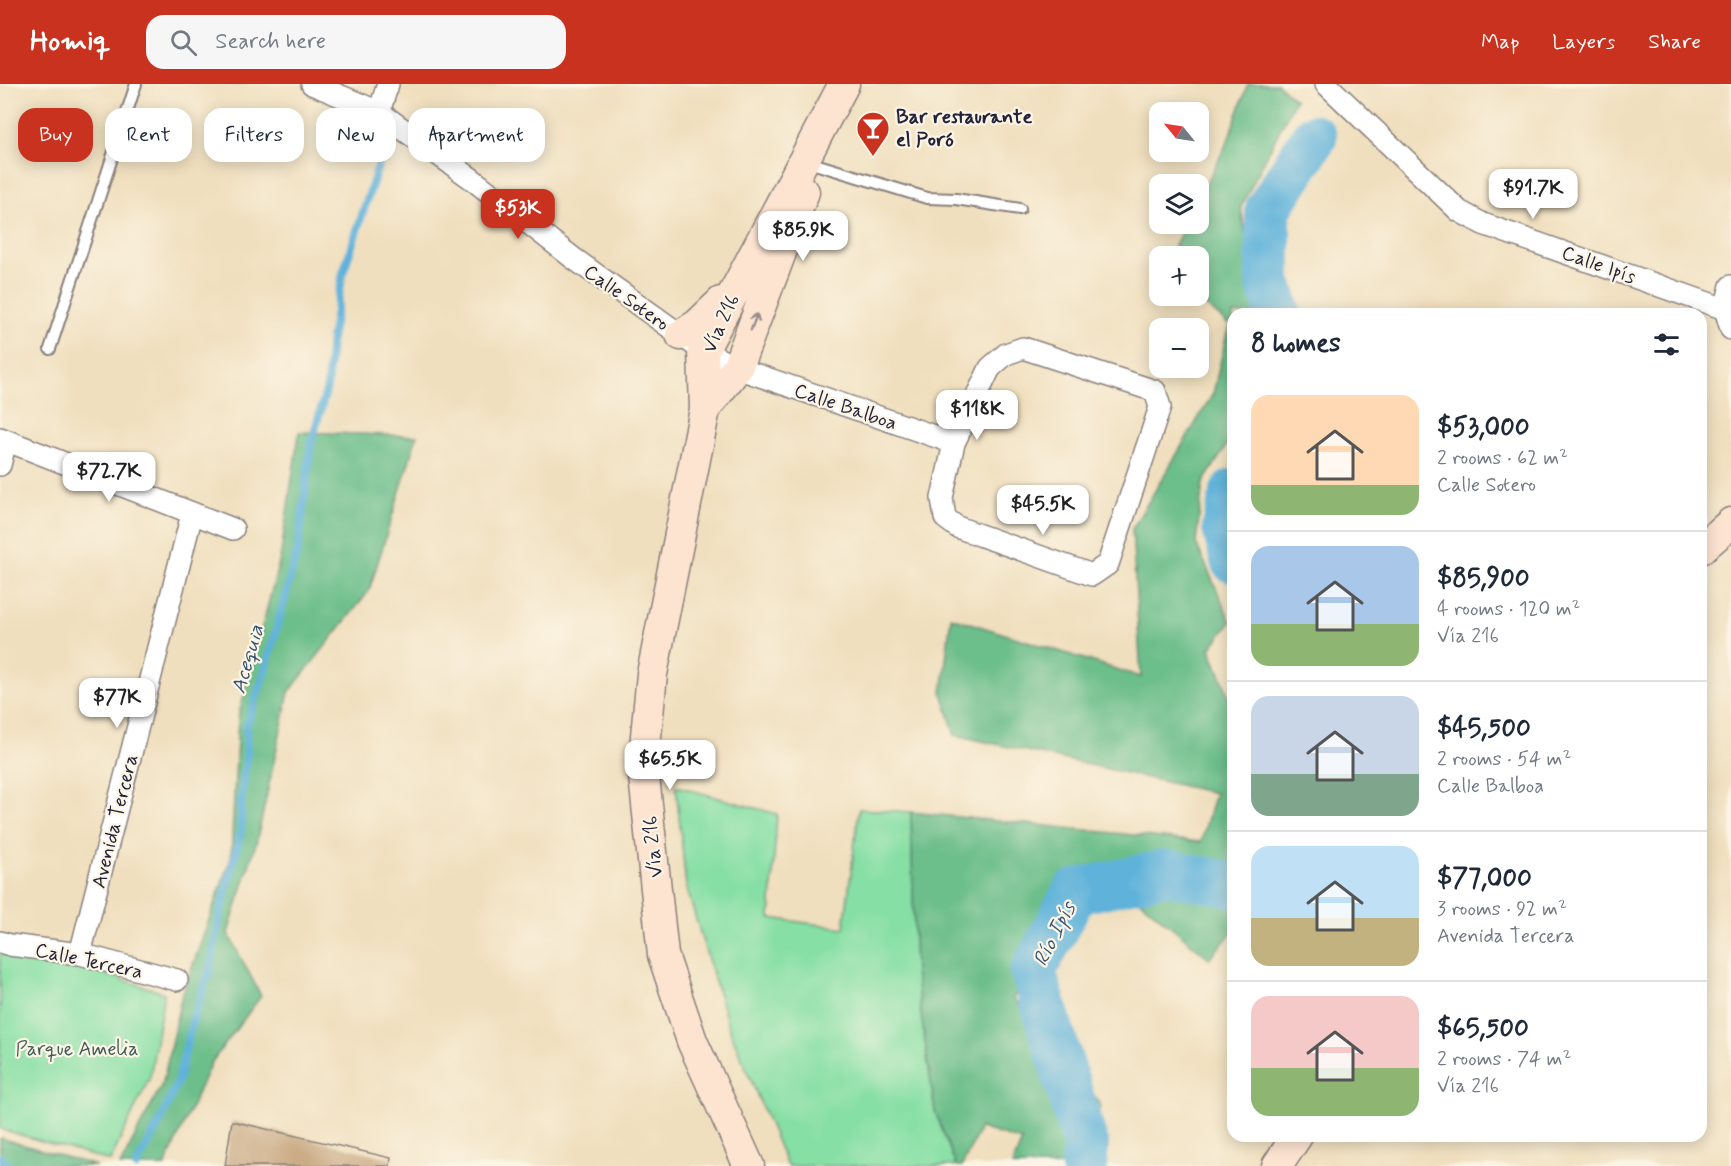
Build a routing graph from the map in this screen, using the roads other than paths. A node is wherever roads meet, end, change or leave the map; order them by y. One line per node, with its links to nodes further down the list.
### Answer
1 (136, 84): 16 (lane)
2 (312, 84): 6 (street, Calle Sotero)
3 (388, 84): 7 (street)
4 (845, 84): 9 (main road, Vía 216); 15 (main road, Vía 216)
5 (1326, 84): 12 (street, Calle Ipís)
6 (370, 108)
7 (381, 108)
8 (396, 124): 15 (street, Calle Sotero)
9 (815, 164): 10 (lane); 17 (main road, Vía 216, one-way to 9)
10 (1020, 209)
11 (1731, 286): 14 (street)
12 (1700, 308)
13 (1707, 311): 14 (street, Calle Ipís)
14 (1728, 319)
15 (692, 343): 17 (street, Calle Sotero); 18 (main road, Vía 216)
16 (50, 349)
17 (737, 368): 18 (main road, Vía 216); 20 (street, Calle Balboa)
18 (705, 409): 30 (main road, Vía 216)
19 (3, 440): 21 (street); 22 (street)
20 (954, 443): 20 (street)
21 (0, 465)
22 (192, 514): 24 (street); 27 (street, Avenida Tercera)
23 (1731, 523): 25 (main road)
24 (233, 529)
25 (1707, 544)
26 (0, 942): 27 (street, Calle Tercera)
27 (80, 954): 28 (street, Calle Tercera)
28 (177, 980)
29 (1293, 1142): 31 (main road)
30 (749, 1166)
31 (1277, 1166)

